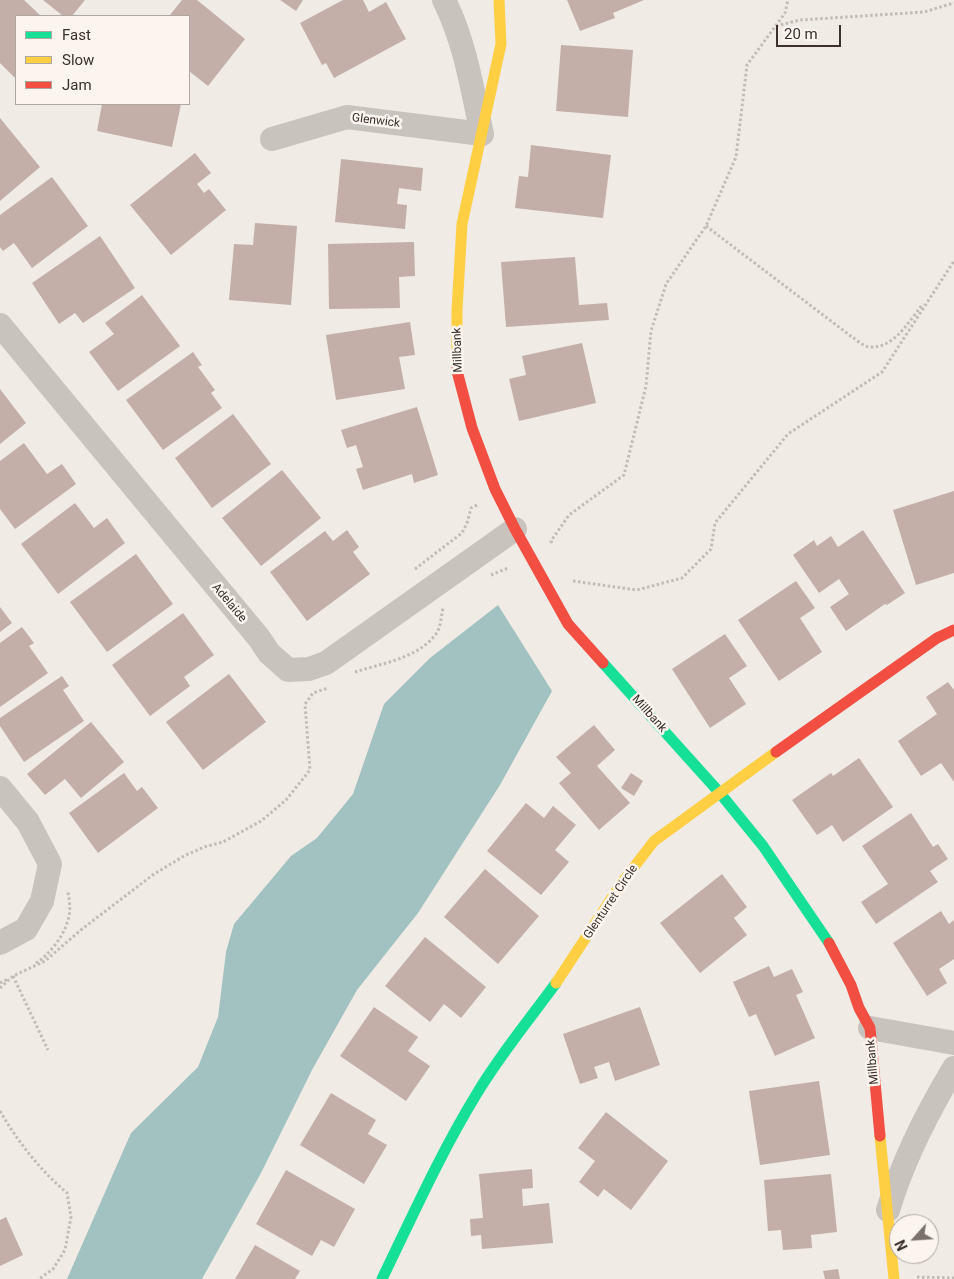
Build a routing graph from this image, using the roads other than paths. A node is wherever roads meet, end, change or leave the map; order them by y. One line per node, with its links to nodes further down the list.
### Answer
1 (444, 0): 3 (street, Millbank)
2 (499, 0): 3 (street, Millbank)
3 (482, 134): 4 (street, Glenwick); 6 (street, Millbank)
4 (272, 139)
5 (0, 325): 6 (street, Adelaide)
6 (515, 529): 9 (street, Millbank)
7 (954, 630): 9 (street, Glenturret Circle)
8 (0, 788): 10 (street)
9 (719, 792): 11 (street, Millbank); 16 (street, Glenturret Circle)
10 (0, 943)
11 (870, 1028): 12 (street); 14 (street, Millbank)
12 (954, 1043)
13 (954, 1068): 14 (street)
14 (888, 1212): 15 (street, Millbank)
15 (894, 1278)
16 (382, 1279)

